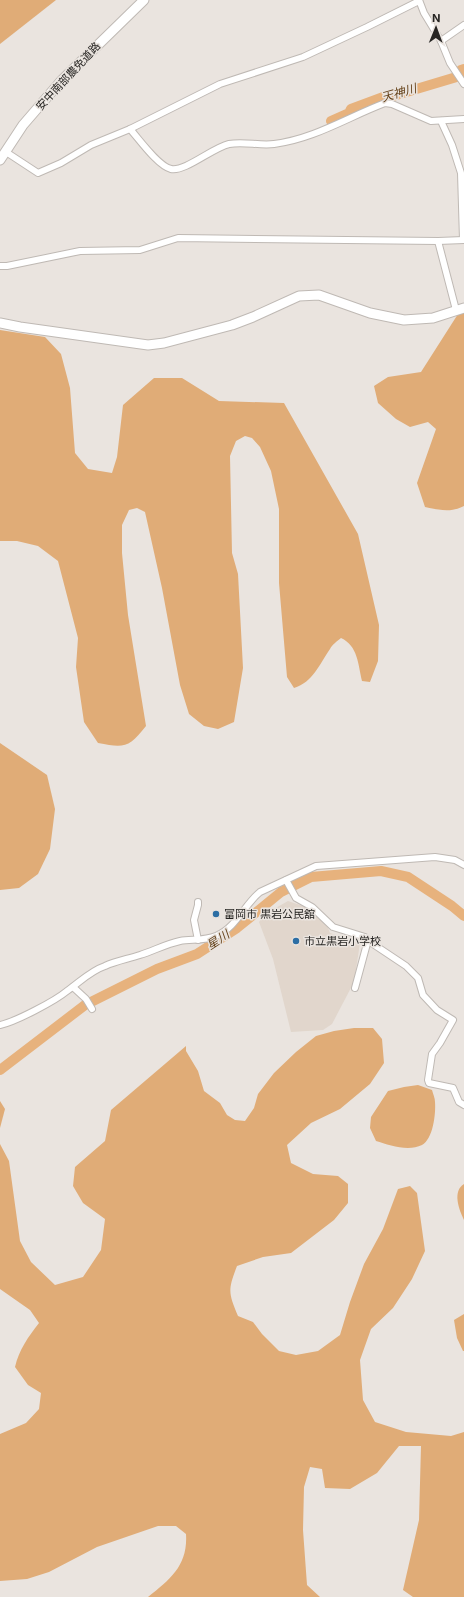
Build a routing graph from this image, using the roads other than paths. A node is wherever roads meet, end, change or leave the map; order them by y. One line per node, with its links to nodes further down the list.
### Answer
1 (144, 0): 9 (street, 安中南部農免道路)
2 (419, 0): 4 (street); 8 (street)
3 (464, 25): 4 (street)
4 (440, 41): 5 (street)
5 (464, 84)
6 (464, 119): 7 (street)
7 (442, 121): 8 (street); 11 (street)
8 (130, 129): 9 (street)
9 (6, 152): 10 (street, 安中南部農免道路)
10 (0, 160)
11 (464, 240): 12 (street)
12 (438, 241): 13 (street); 14 (street)
13 (0, 266)
14 (460, 309): 15 (street)
15 (0, 323)
16 (464, 865): 17 (street)
17 (287, 881): 19 (street); 20 (street)
18 (198, 902): 19 (street)
19 (198, 940): 21 (street)
20 (368, 940): 22 (street); 25 (street)
21 (73, 987): 23 (street); 24 (street)
22 (355, 988)
23 (92, 1009)
24 (0, 1025)
25 (464, 1105)

